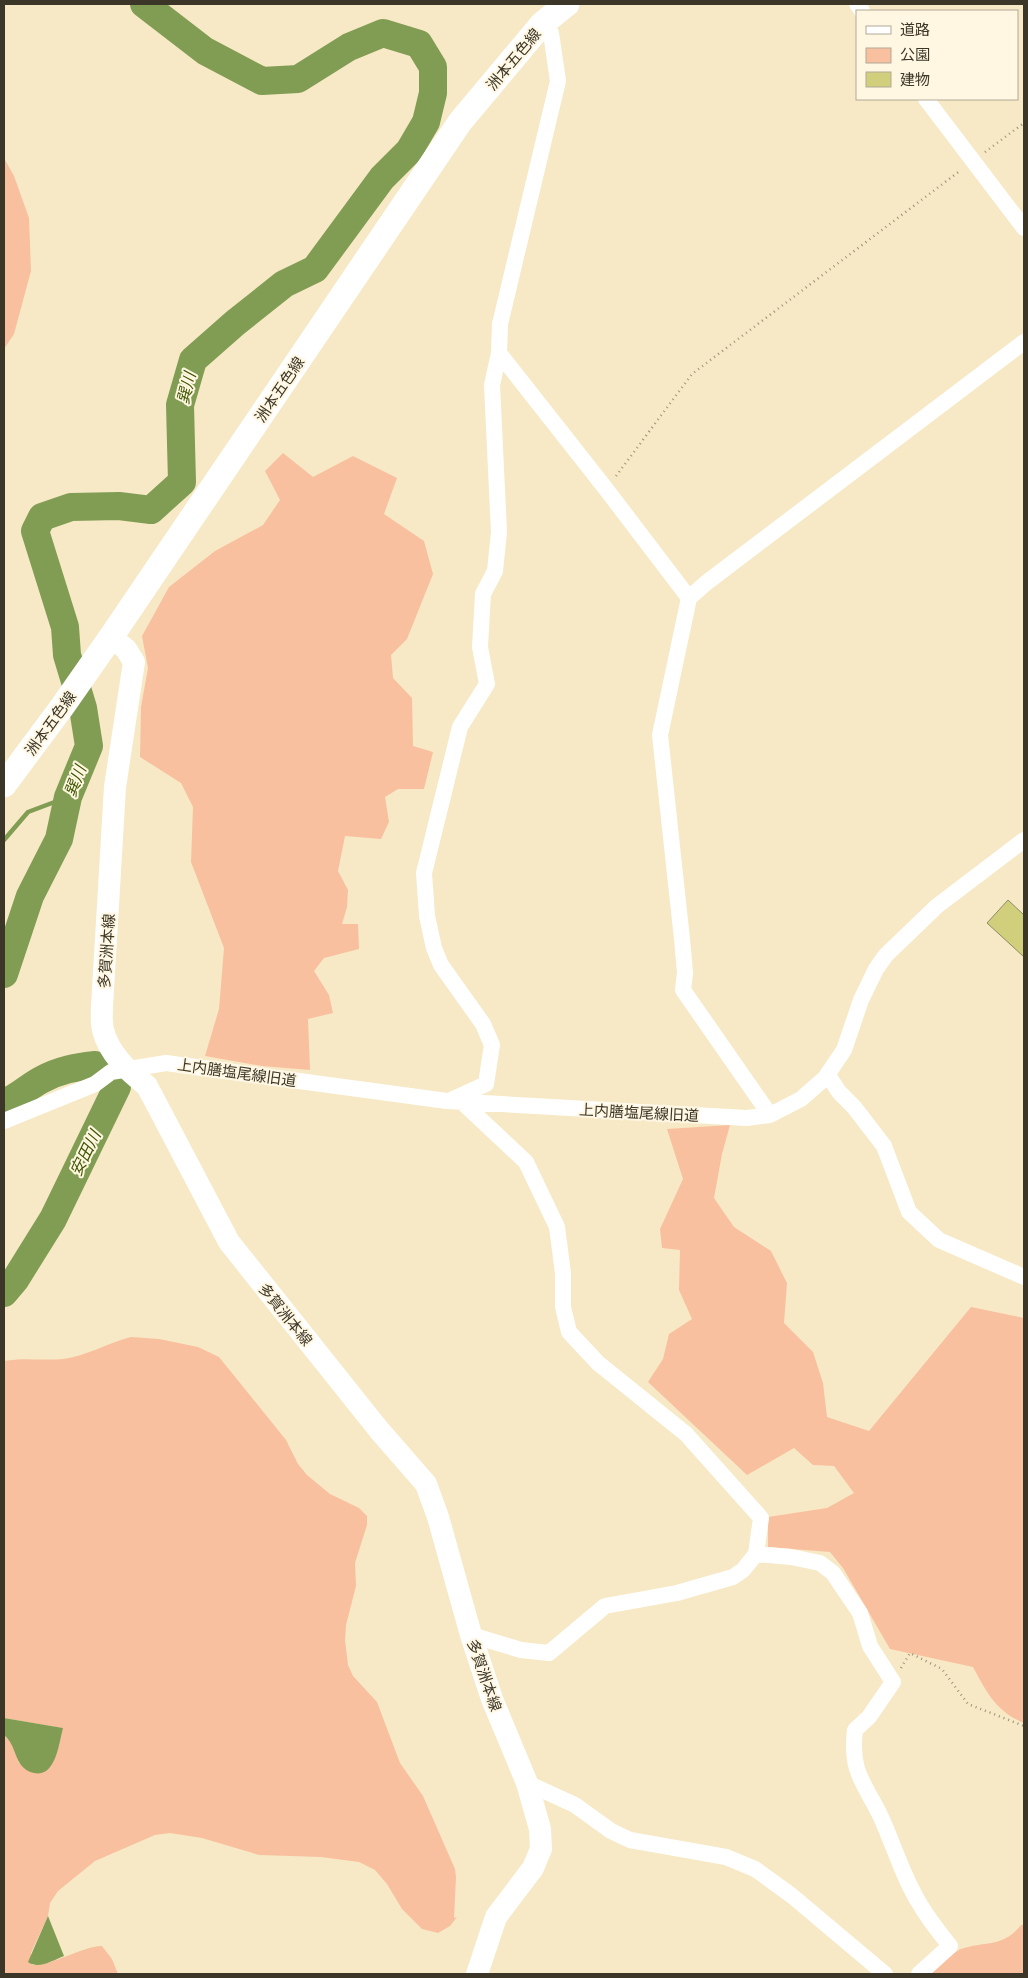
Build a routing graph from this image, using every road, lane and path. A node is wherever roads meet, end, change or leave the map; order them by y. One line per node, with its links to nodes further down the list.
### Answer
1 (567, 4): 2 (main road, 洲本五色線)
2 (542, 24): 8 (street); 11 (main road, 洲本五色線)
3 (927, 100): 5 (street)
4 (1024, 123): 5 (path)
5 (972, 162): 6 (street); 9 (path)
6 (1024, 228)
7 (1024, 342): 10 (street)
8 (498, 353): 9 (street); 16 (street)
9 (606, 489): 10 (street)
10 (689, 598): 17 (street)
11 (111, 637): 12 (main road, 洲本五色線); 14 (main road, 多賀洲本線)
12 (4, 785)
13 (1024, 840): 15 (street, 上内膳塩尾線旧道)
14 (119, 1071): 16 (street, 上内膳塩尾線旧道); 18 (street); 21 (main road, 多賀洲本線)
15 (828, 1075): 17 (street, 上内膳塩尾線旧道); 19 (street)
16 (454, 1102): 17 (street, 上内膳塩尾線旧道); 20 (street)
17 (770, 1115)
18 (4, 1122)
19 (1024, 1276)
20 (756, 1554): 21 (street); 22 (street)
21 (472, 1635): 24 (main road, 多賀洲本線)
22 (893, 1682): 23 (path); 27 (street)
23 (1024, 1726)
24 (527, 1783): 25 (main road, 多賀洲本線); 26 (street)
25 (477, 1974)
26 (885, 1974)
27 (919, 1974)

